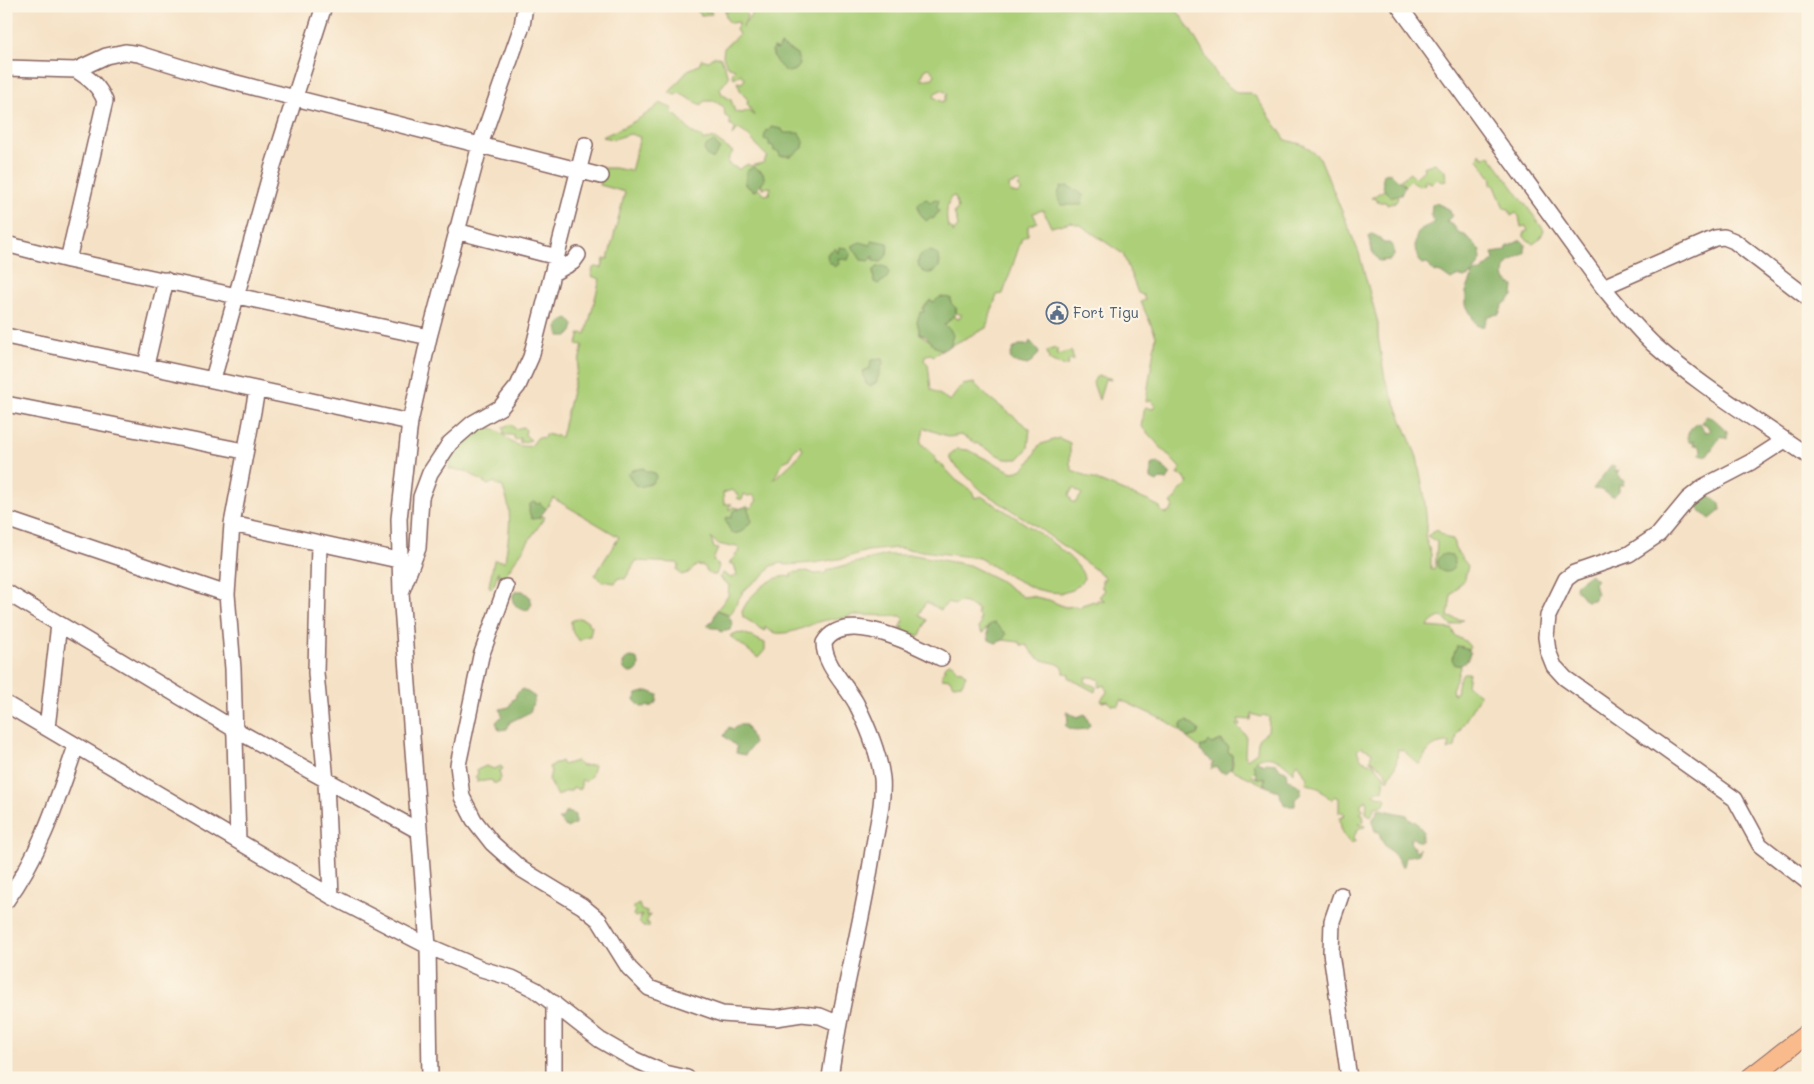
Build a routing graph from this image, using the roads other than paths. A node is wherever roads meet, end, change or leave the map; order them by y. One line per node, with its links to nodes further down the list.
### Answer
1 (324, 6): 6 (street)
2 (525, 6): 7 (street)
3 (1399, 6): 18 (street)
4 (6, 68): 5 (street)
5 (76, 70): 6 (street); 15 (street)
6 (295, 98): 7 (street); 19 (street)
7 (480, 145): 9 (street); 11 (street)
8 (585, 145): 9 (street)
9 (579, 170): 10 (street); 14 (street)
10 (601, 176)
11 (456, 231): 14 (street); 22 (street)
12 (6, 244): 15 (street)
13 (578, 255): 16 (street)
14 (557, 257): 16 (street)
15 (68, 260): 17 (street)
16 (553, 273): 37 (street)
17 (166, 280): 19 (street); 23 (street)
18 (1603, 287): 20 (street); 28 (street)
19 (235, 295): 22 (street); 24 (street)
20 (1808, 298)
21 (6, 336): 23 (street)
22 (429, 337): 27 (street)
23 (146, 365): 24 (street)
24 (213, 379): 25 (street)
25 (257, 390): 27 (street); 29 (street)
26 (6, 404): 29 (street)
27 (410, 422): 34 (street)
28 (1785, 440): 30 (street); 48 (street)
29 (244, 451): 32 (street)
30 (1808, 456)
31 (6, 519): 38 (street)
32 (232, 524): 33 (street); 38 (street)
33 (319, 543): 34 (street); 45 (street)
34 (398, 560): 37 (street)
35 (506, 587): 54 (street)
36 (6, 592): 39 (street)
37 (401, 593): 46 (street)
38 (227, 594): 43 (street)
39 (59, 624): 42 (street); 43 (street)
40 (941, 658): 54 (street)
41 (6, 704): 42 (street)
42 (46, 728): 44 (street)
43 (234, 729): 45 (street); 47 (street)
44 (76, 746): 47 (street); 51 (street)
45 (326, 782): 46 (street); 50 (street)
46 (418, 830): 52 (street)
47 (238, 841): 50 (street)
48 (1808, 882)
49 (1341, 895): 60 (street)
50 (331, 896): 52 (street)
51 (6, 901)
52 (428, 946): 53 (street); 56 (street)
53 (554, 1003): 57 (street); 58 (street)
54 (837, 1023): 59 (street)
55 (1808, 1033): 61 (main road)
56 (430, 1078)
57 (554, 1078)
58 (687, 1078)
59 (830, 1078)
60 (1348, 1078)
61 (1750, 1078)

